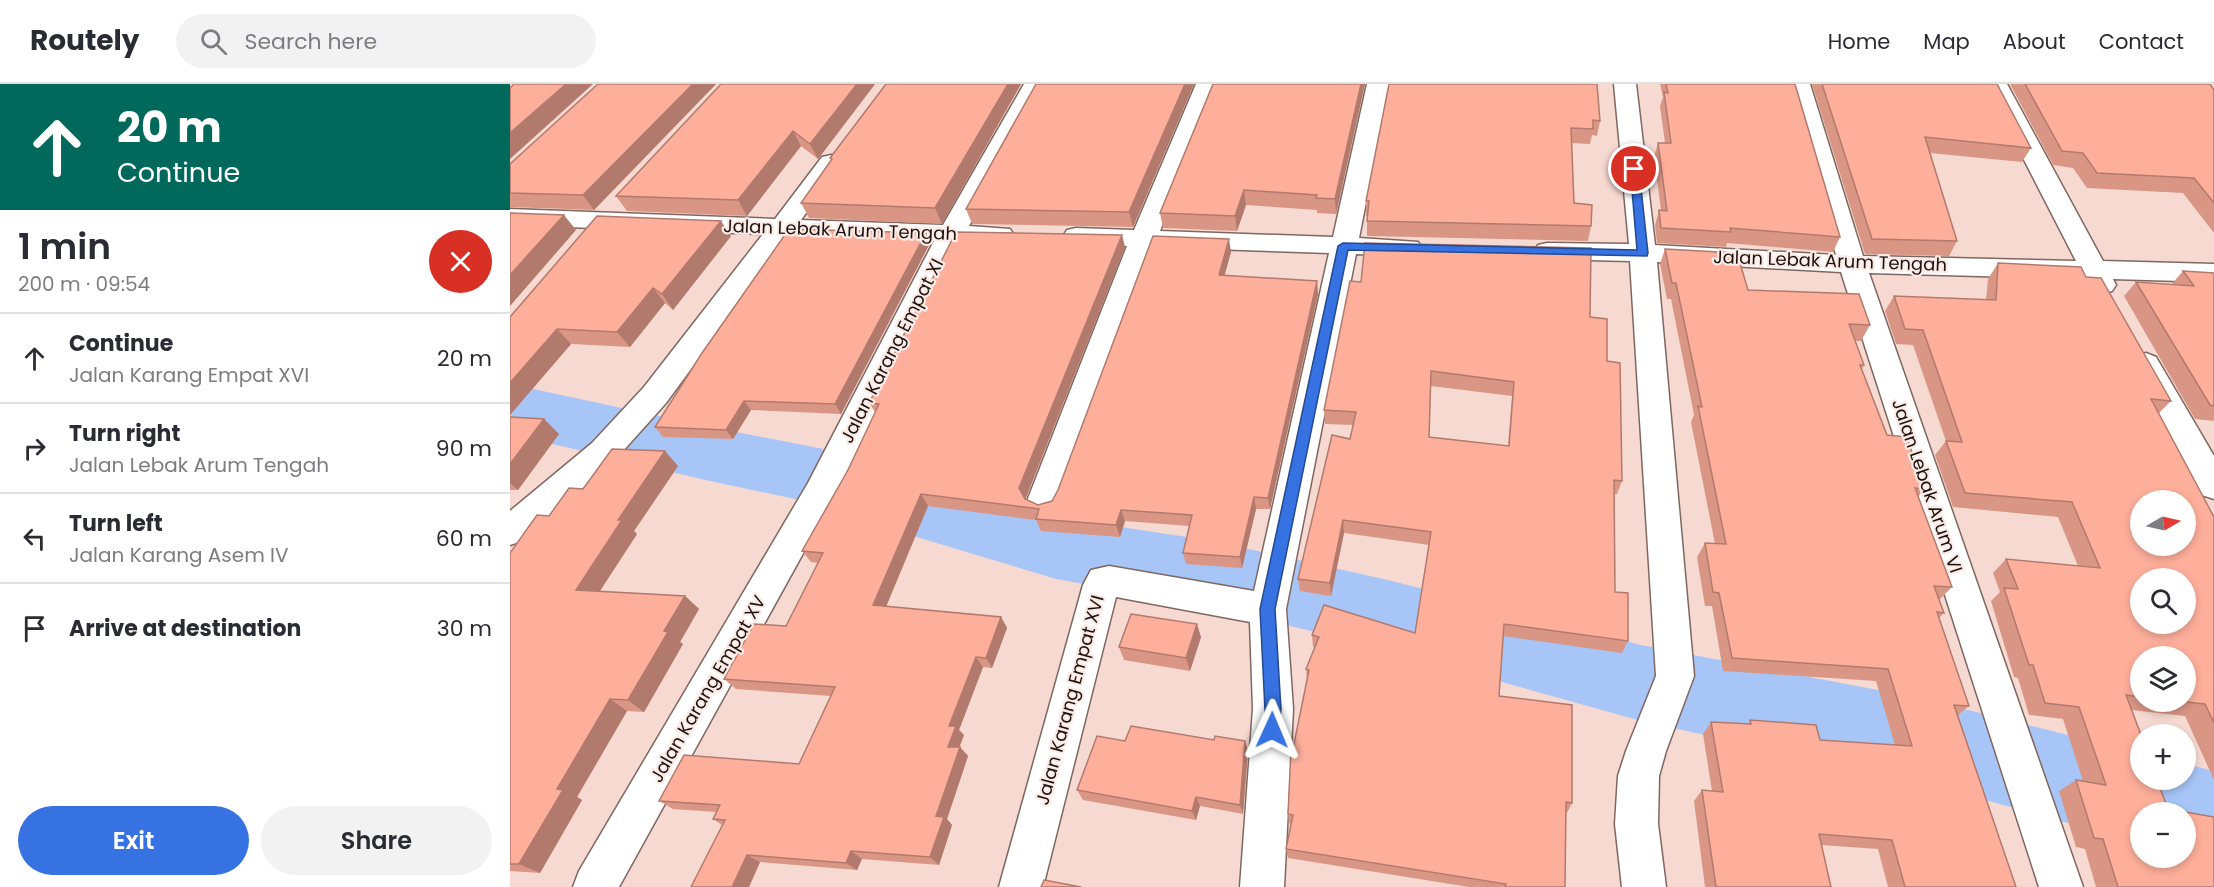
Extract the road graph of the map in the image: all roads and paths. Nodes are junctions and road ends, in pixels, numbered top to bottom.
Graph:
1 (1035, 84) edge
2 (1207, 84) edge
3 (1378, 84) edge
4 (1625, 84) edge
5 (1799, 84) edge
6 (1996, 84) edge
7 (846, 142) edge
8 (610, 211) junction
9 (510, 217) edge
10 (782, 228) junction
11 (951, 234) junction
12 (1144, 237) junction
13 (582, 243) edge
14 (1343, 246) junction
15 (1437, 249) edge
16 (1519, 250) edge
17 (1643, 253) junction
18 (1852, 264) junction
19 (2091, 268) junction
20 (2214, 273) edge
21 (2114, 306) edge
22 (2136, 346) edge
23 (827, 478) joint
24 (2214, 486) edge
25 (1044, 501) edge
26 (510, 531) edge
27 (1271, 594) junction
28 (595, 887) edge
29 (1021, 887) edge
30 (1262, 887) edge
31 (1644, 887) edge
32 (2061, 887) edge

1 - 11 street, Jalan Karang Empat XI
2 - 12 street
3 - 14 street
4 - 17 street
5 - 18 street, Jalan Lebak Arum VI
6 - 19 street
7 - 10 street
8 - 9 street, Jalan Lebak Arum Tengah
8 - 10 street, Jalan Lebak Arum Tengah
8 - 13 street
10 - 11 street, Jalan Lebak Arum Tengah
10 - 26 street
11 - 12 street, Jalan Lebak Arum Tengah
11 - 23 street, Jalan Karang Empat XI
12 - 14 street, Jalan Lebak Arum Tengah
12 - 25 street
14 - 15 street, Jalan Lebak Arum Tengah
14 - 27 street
16 - 17 street, Jalan Lebak Arum Tengah
17 - 18 street, Jalan Lebak Arum Tengah
17 - 31 street
18 - 19 street, Jalan Lebak Arum Tengah
18 - 32 street, Jalan Lebak Arum VI
19 - 20 street, Jalan Lebak Arum Tengah
19 - 21 street
22 - 24 street
23 - 28 street, Jalan Karang Empat XV
27 - 29 street, Jalan Karang Empat XVI
27 - 30 street

